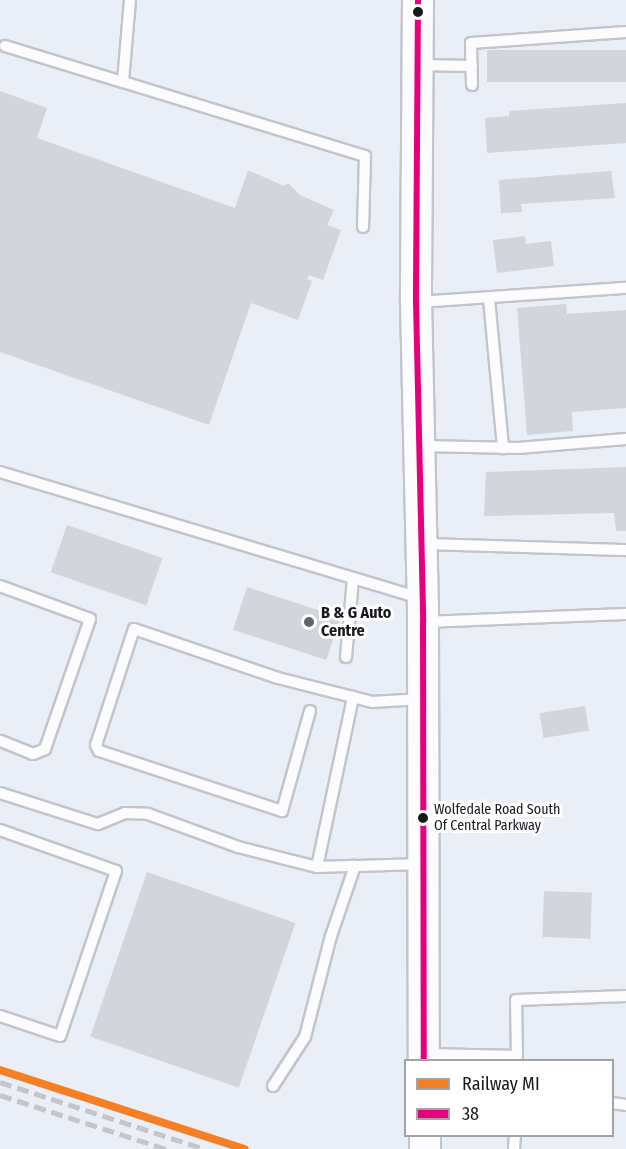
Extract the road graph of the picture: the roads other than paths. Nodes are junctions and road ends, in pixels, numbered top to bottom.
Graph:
1 (130, 0) edge
2 (418, 0) edge
3 (626, 32) edge
4 (5, 46) dead end
5 (418, 64) junction
6 (472, 66) junction
7 (123, 82) junction
8 (472, 85) dead end
9 (363, 227) dead end
10 (626, 288) edge
11 (489, 299) junction
12 (416, 302) junction
13 (626, 439) edge
14 (418, 446) junction
15 (502, 448) junction
16 (0, 472) edge
17 (420, 544) junction
18 (626, 550) edge
19 (353, 579) junction
20 (0, 586) edge
21 (422, 610) junction
22 (626, 614) edge
23 (346, 657) dead end
24 (353, 697) junction
25 (422, 699) junction
26 (310, 711) dead end
27 (0, 741) edge
28 (0, 793) edge
29 (0, 830) edge
30 (423, 864) junction
31 (355, 866) junction
32 (317, 867) junction
33 (626, 996) edge
34 (0, 1016) edge
35 (424, 1057) edge
36 (520, 1059) edge
37 (273, 1086) dead end

1 - 7 lane
2 - 5 street
3 - 6 lane
4 - 7 lane
5 - 6 lane
5 - 12 street
6 - 8 lane
7 - 9 lane
10 - 11 lane
11 - 12 lane
11 - 15 lane
12 - 14 street
13 - 15 lane
14 - 15 lane
14 - 17 street
16 - 19 lane
17 - 18 lane
17 - 21 street
19 - 21 lane
19 - 23 lane
20 - 27 lane
21 - 22 lane
21 - 25 street
24 - 25 lane
24 - 26 lane
24 - 32 lane
25 - 30 street
28 - 32 lane
29 - 34 lane
30 - 31 lane
30 - 35 street
31 - 32 lane
31 - 37 lane
33 - 36 lane
35 - 36 lane

